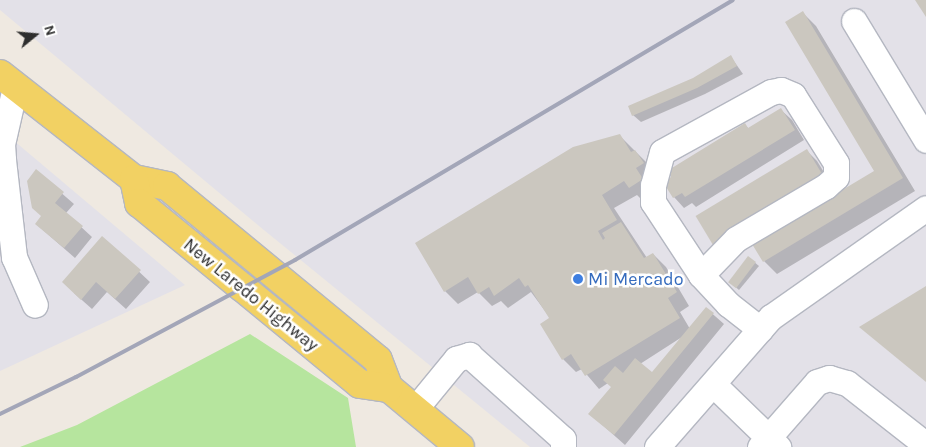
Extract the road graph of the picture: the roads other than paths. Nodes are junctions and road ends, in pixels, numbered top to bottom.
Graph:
1 (854, 21) dead end
2 (8, 80) edge
3 (926, 140) edge
4 (926, 208) edge
5 (701, 275) junction
6 (35, 305) dead end
7 (766, 324) junction
8 (713, 384) junction
9 (415, 409) junction
10 (769, 444) edge
11 (926, 445) edge
12 (460, 447) edge
13 (563, 447) edge
14 (657, 447) edge

1 - 3 street
2 - 6 street
2 - 9 main road, New Laredo Highway
4 - 7 street
5 - 5 street
5 - 7 street
7 - 8 street
8 - 10 street
8 - 14 street
9 - 12 main road, New Laredo Highway
9 - 13 street
10 - 11 street

